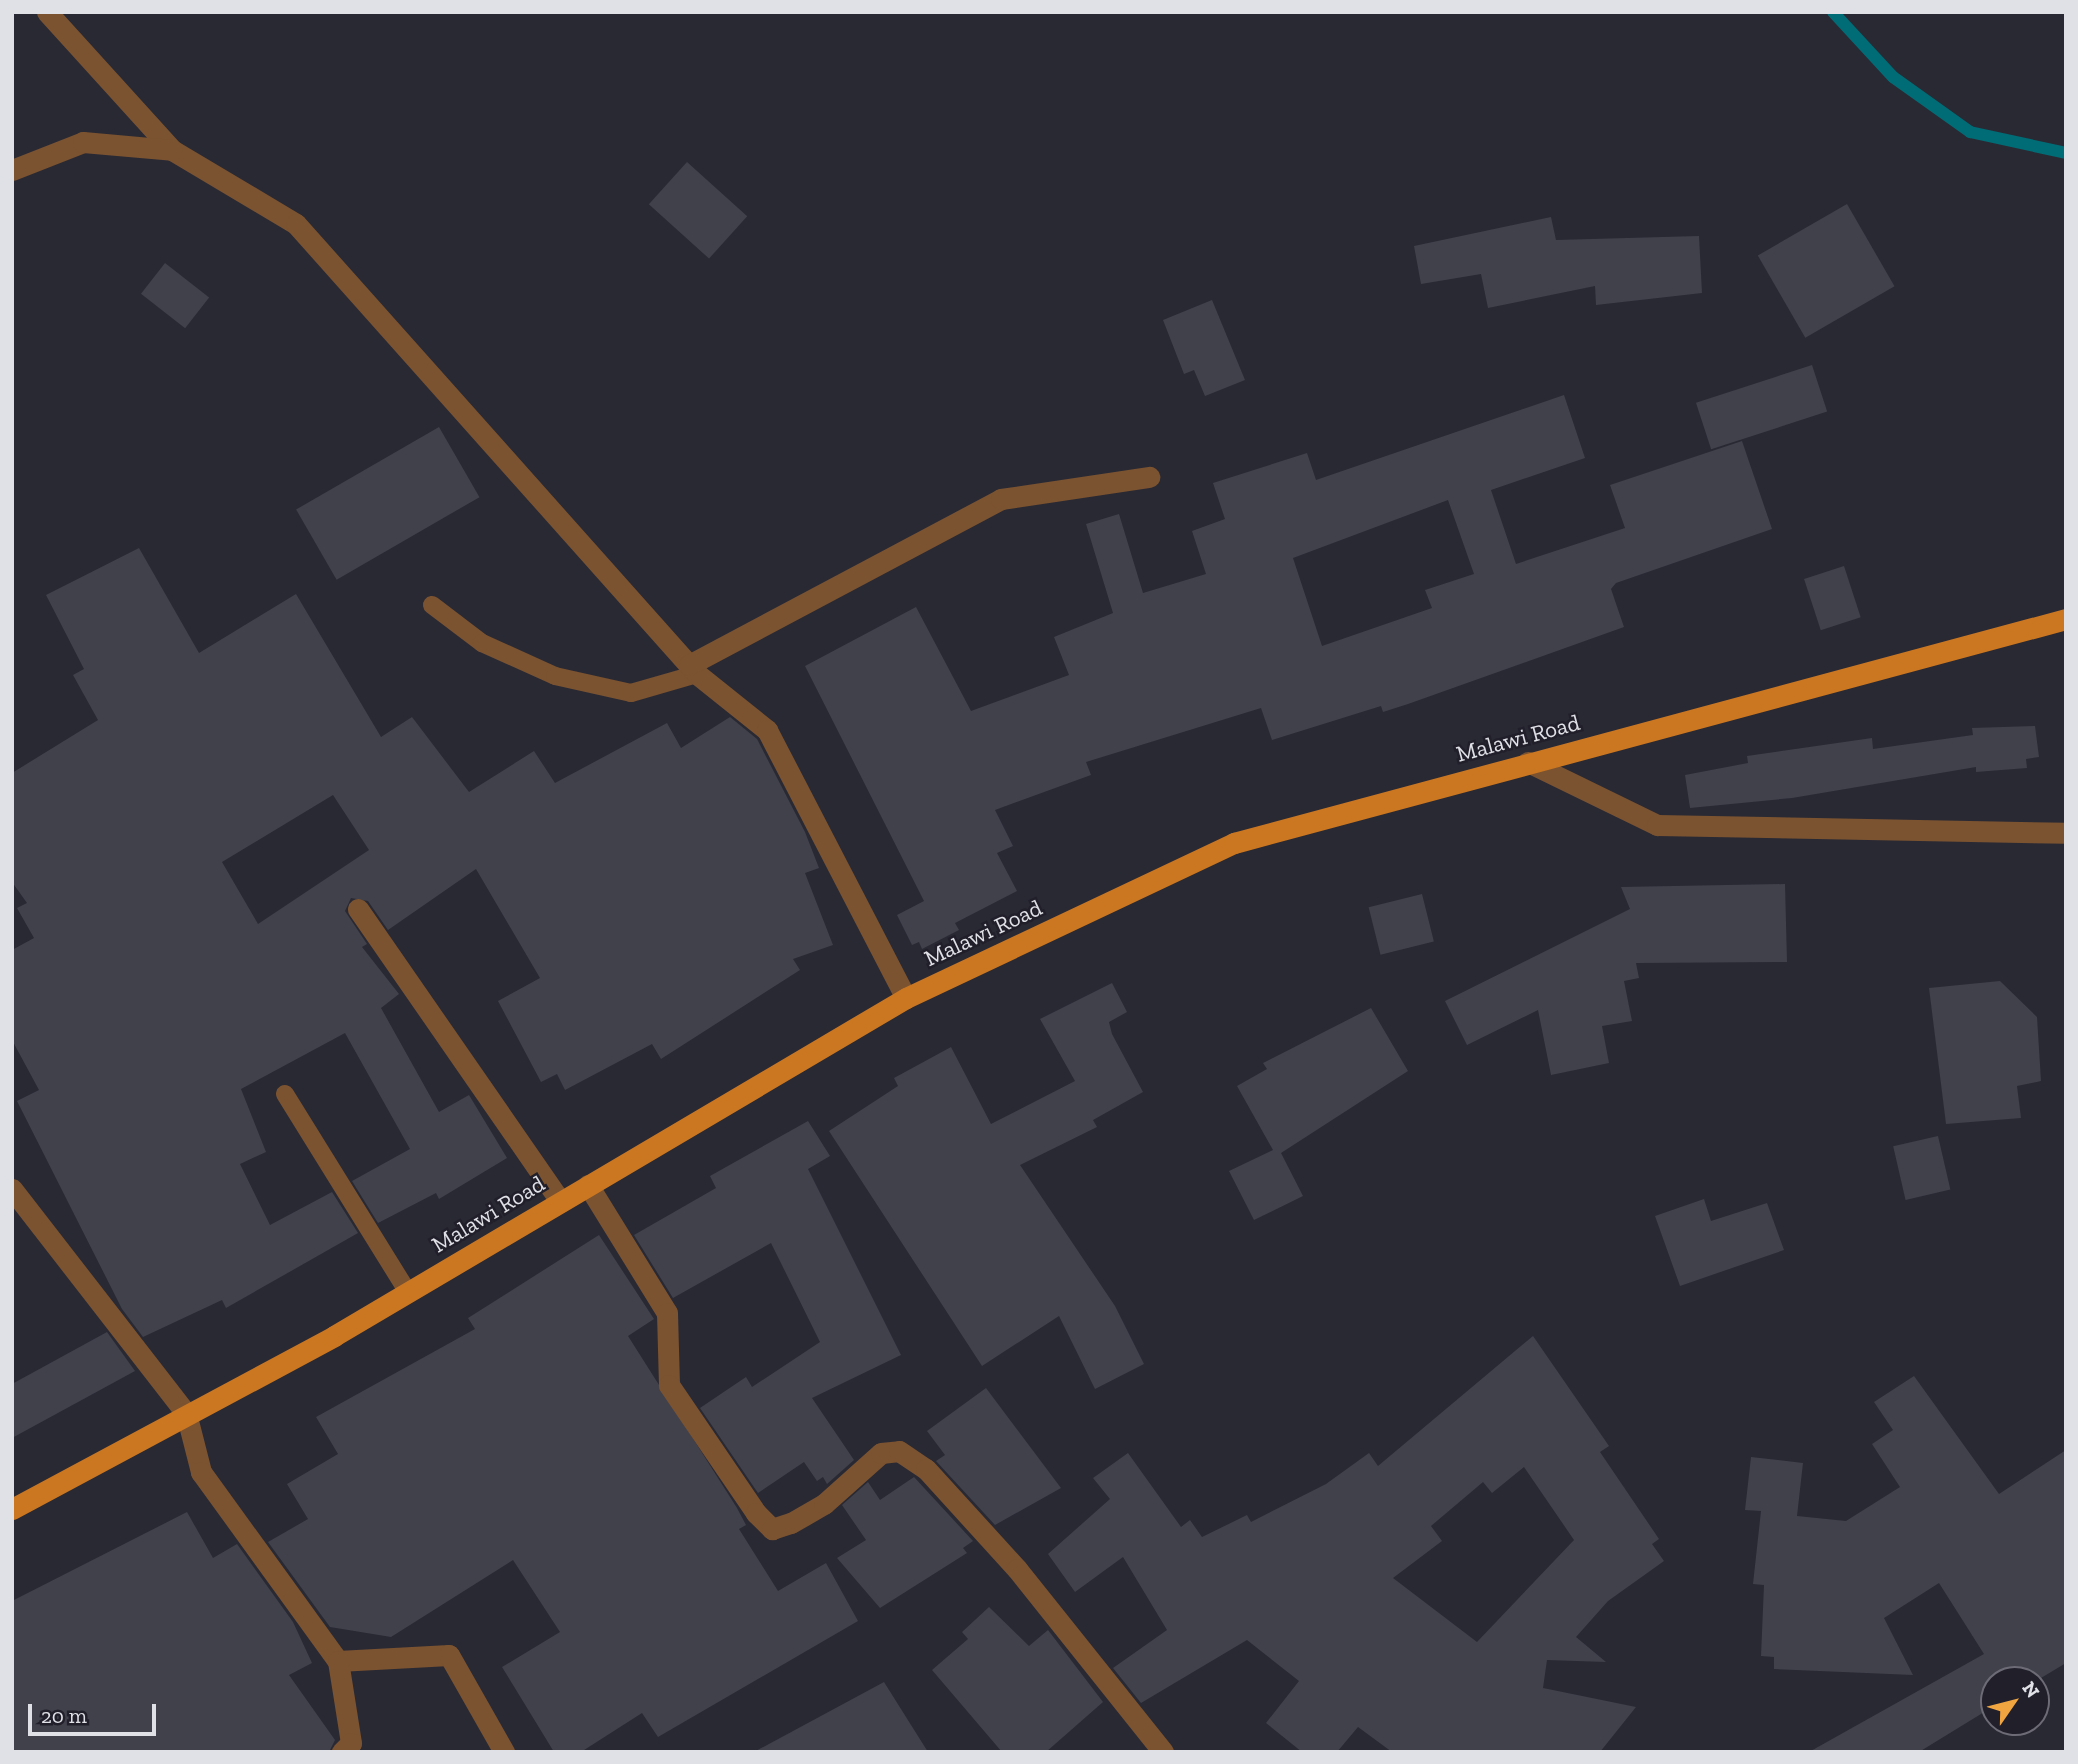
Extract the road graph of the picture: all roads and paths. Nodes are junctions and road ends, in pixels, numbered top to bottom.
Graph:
1 (47, 12) edge
2 (172, 150) junction
3 (12, 170) edge
4 (1149, 477) dead end
5 (432, 605) dead end
6 (2066, 619) edge
7 (693, 669) junction
8 (1528, 762) junction
9 (2066, 833) edge
10 (358, 909) dead end
11 (905, 999) junction
12 (285, 1094) dead end
13 (588, 1185) junction
14 (12, 1189) edge
15 (561, 1202) junction
16 (408, 1292) junction
17 (187, 1413) junction
18 (12, 1509) edge
19 (338, 1661) junction
20 (342, 1752) edge
21 (504, 1752) edge
22 (1163, 1752) edge

1 - 2 street
2 - 3 street
2 - 7 street
4 - 7 street
5 - 7 lane
6 - 8 main road, Malawi Road
7 - 11 street
8 - 9 street
8 - 11 main road, Malawi Road
10 - 15 street
11 - 13 main road, Malawi Road
12 - 16 lane
13 - 15 main road, Malawi Road
13 - 22 street
14 - 17 street
15 - 16 main road, Malawi Road
16 - 17 main road, Malawi Road
17 - 18 main road, Malawi Road
17 - 19 street
19 - 20 street
19 - 21 street

